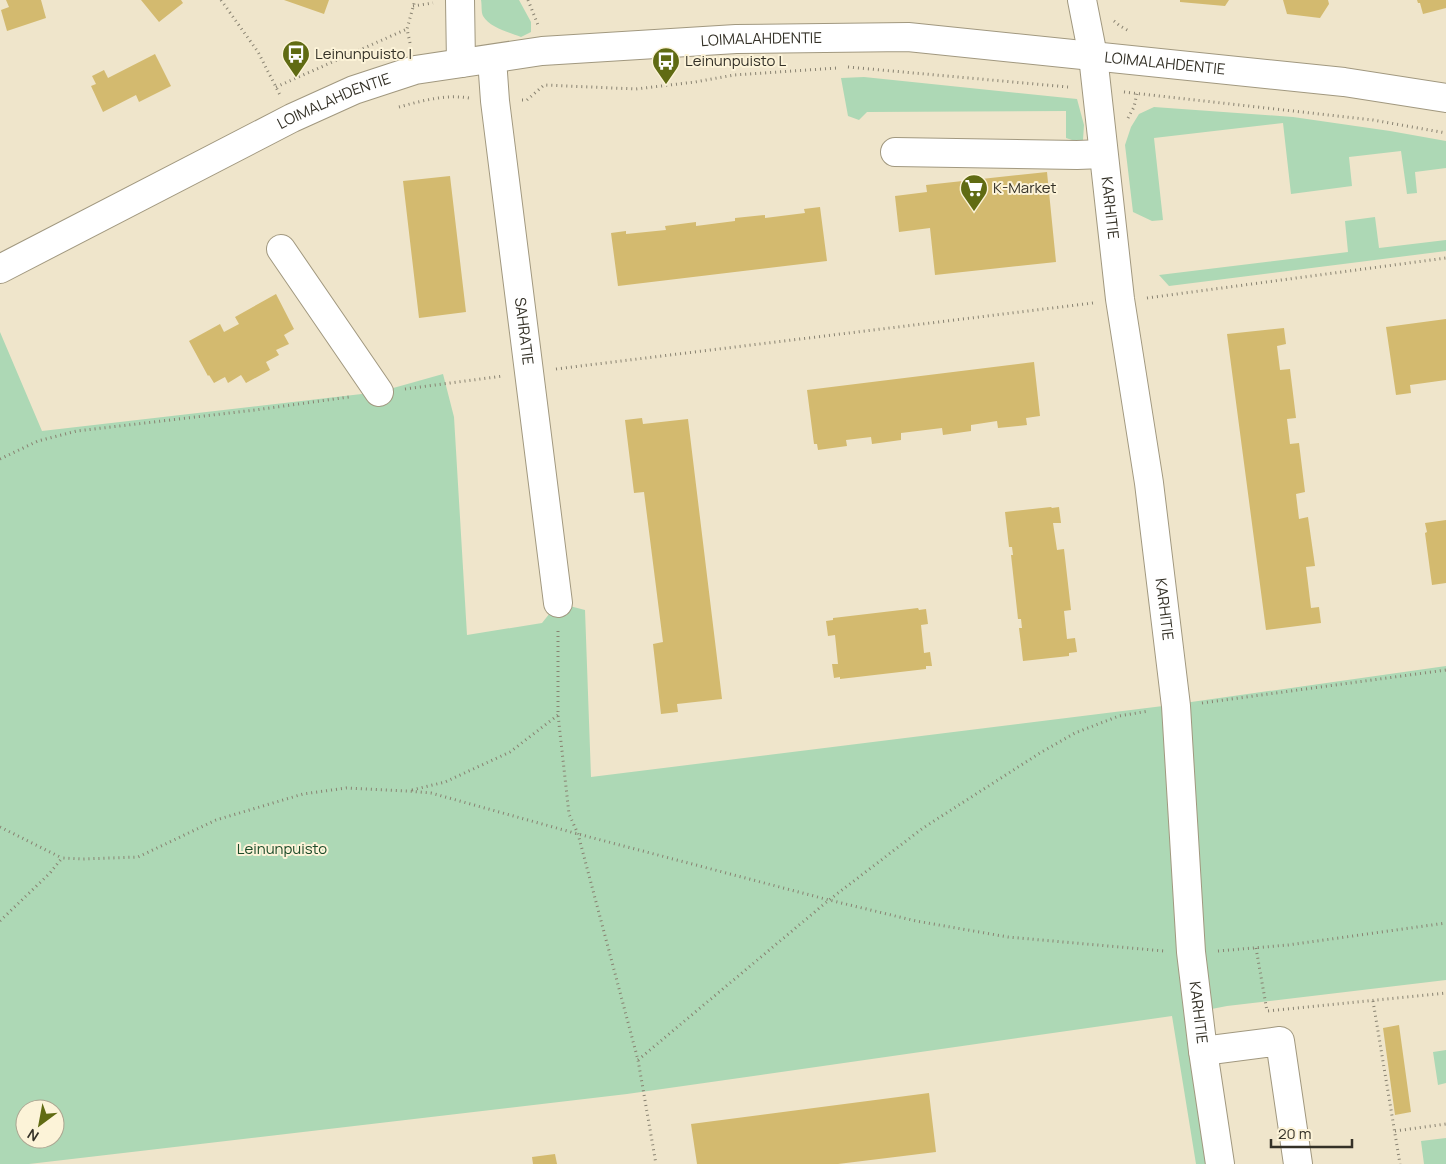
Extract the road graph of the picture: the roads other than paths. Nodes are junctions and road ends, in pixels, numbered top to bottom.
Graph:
1 (460, 0) edge
2 (1082, 0) edge
3 (1093, 56) junction
4 (492, 58) junction
5 (461, 63) junction
6 (1446, 98) edge
7 (895, 152) dead end
8 (1103, 154) junction
9 (281, 249) dead end
10 (0, 270) edge
11 (379, 392) road end
12 (558, 603) road end
13 (1202, 1050) junction
14 (1220, 1164) edge
15 (1298, 1164) edge

1 - 5 street
2 - 3 street, KARHITIE
3 - 4 street, LOIMALAHDENTIE
3 - 6 street, LOIMALAHDENTIE
3 - 8 street, KARHITIE
4 - 5 street, LOIMALAHDENTIE
4 - 12 street, SAHRATIE
5 - 10 street, LOIMALAHDENTIE
7 - 8 street
8 - 13 street, KARHITIE
9 - 11 street
13 - 14 street, KARHITIE
13 - 15 street

